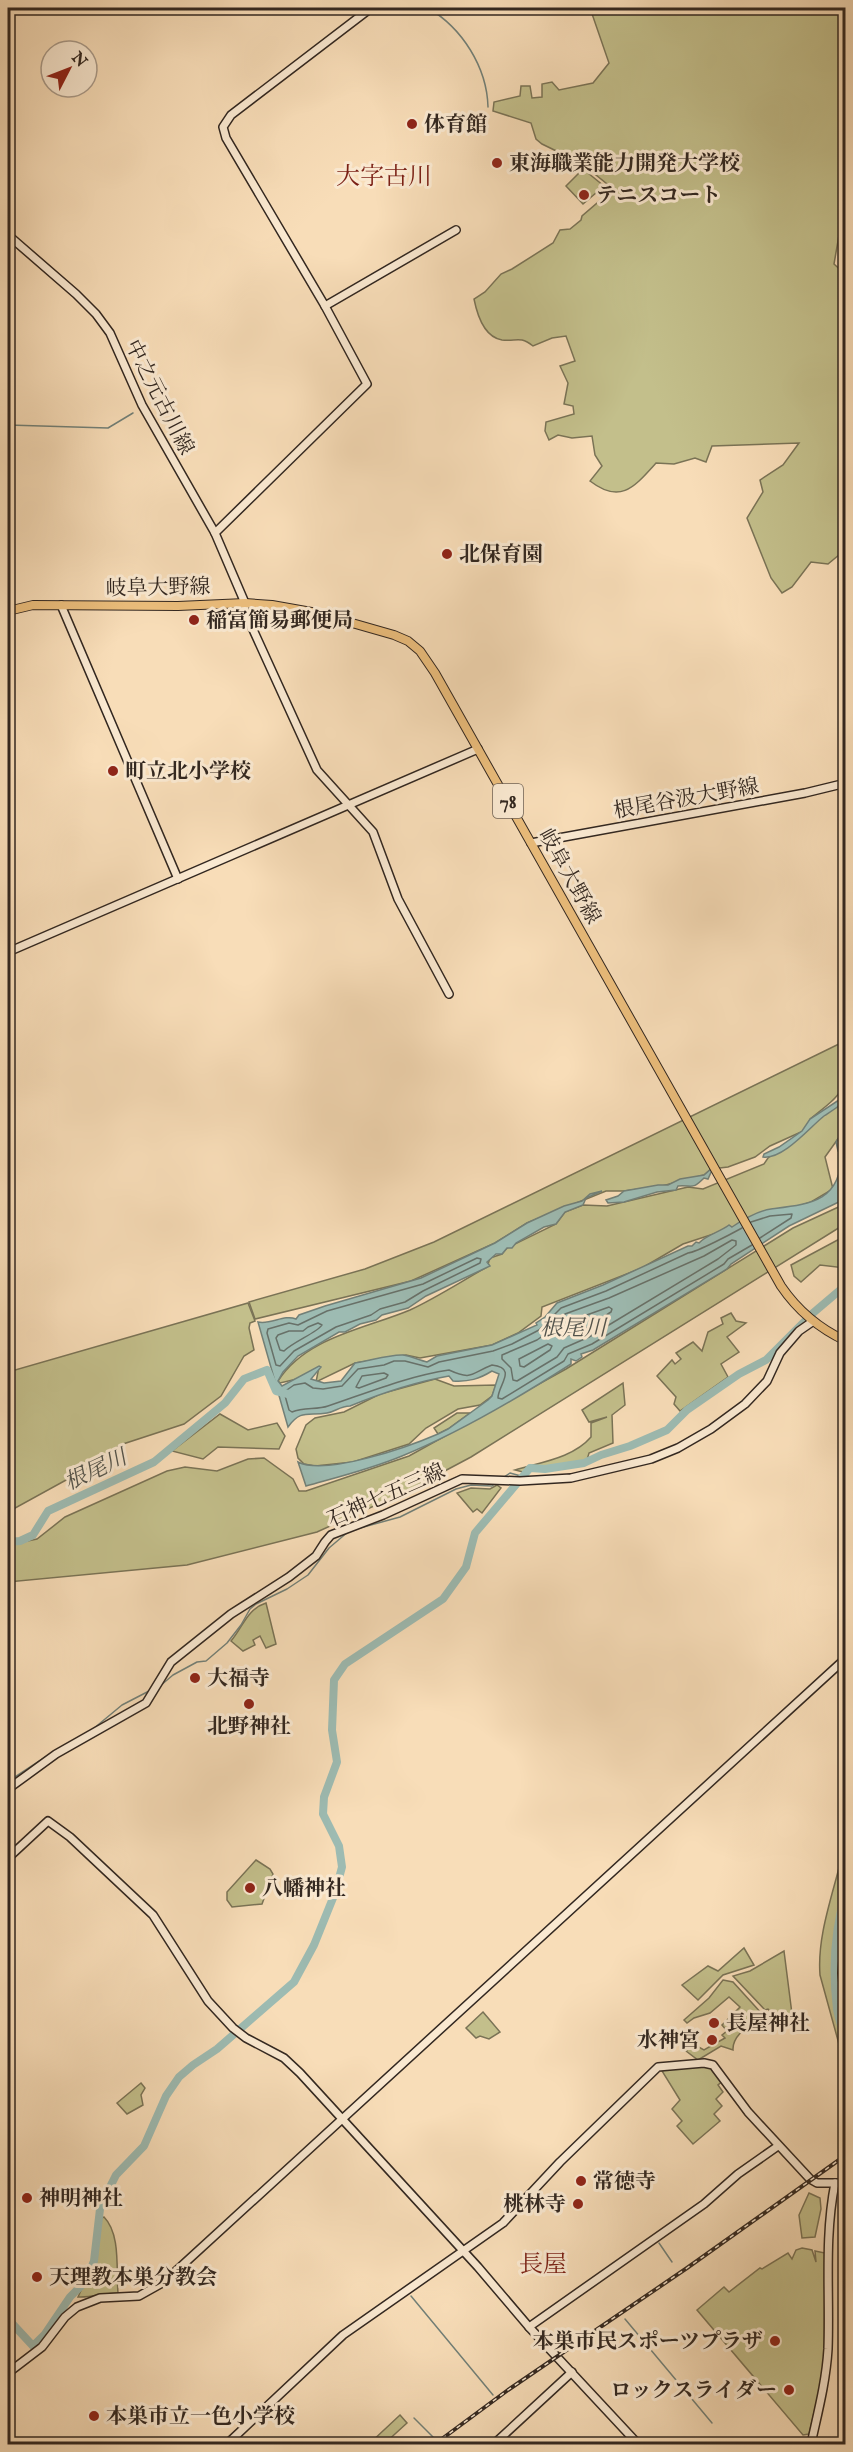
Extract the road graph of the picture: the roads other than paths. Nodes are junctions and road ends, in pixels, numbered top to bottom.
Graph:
1 (371, 8) edge
2 (456, 230) dead end
3 (8, 235) edge
4 (325, 306) junction
5 (215, 533) junction
6 (245, 603) junction
7 (61, 605) junction
8 (8, 611) edge
9 (478, 749) junction
10 (846, 783) edge
11 (348, 806) junction
12 (531, 843) junction
13 (178, 879) junction
14 (8, 952) edge
15 (449, 994) dead end
16 (809, 1319) junction
17 (846, 1341) edge
18 (846, 1658) edge
19 (8, 1789) edge
20 (8, 1858) edge
21 (846, 1927) edge
22 (846, 2010) edge
23 (342, 2118) junction
24 (778, 2146) junction
25 (835, 2183) junction
26 (846, 2183) edge
27 (463, 2252) junction
28 (529, 2327) junction
29 (572, 2372) junction
30 (8, 2373) edge
31 (227, 2445) edge
32 (494, 2445) edge
33 (638, 2445) edge
34 (811, 2445) edge

1 - 4 street
2 - 4 street
3 - 5 street, 中之元古川線
4 - 5 street
5 - 6 street, 中之元古川線
6 - 7 main road, 岐阜大野線 / 78
6 - 9 main road, 岐阜大野線 / 78
6 - 11 street, 中之元古川線
7 - 8 main road, 岐阜大野線 / 78
7 - 13 street
9 - 11 street
9 - 12 main road, 岐阜大野線 / 78
10 - 12 street, 根尾谷汲大野線
11 - 13 street
11 - 15 street, 中之元古川線
12 - 16 main road, 岐阜大野線 / 78
13 - 14 street
16 - 17 main road, 岐阜大野線 / 78
16 - 19 street, 石神七五三線
18 - 23 street
20 - 23 street
21 - 22 street
23 - 27 street
23 - 30 street
24 - 25 street
24 - 27 street
24 - 28 street
25 - 26 street
25 - 34 street
27 - 28 street
27 - 31 street
28 - 29 street
29 - 32 street
29 - 33 street

